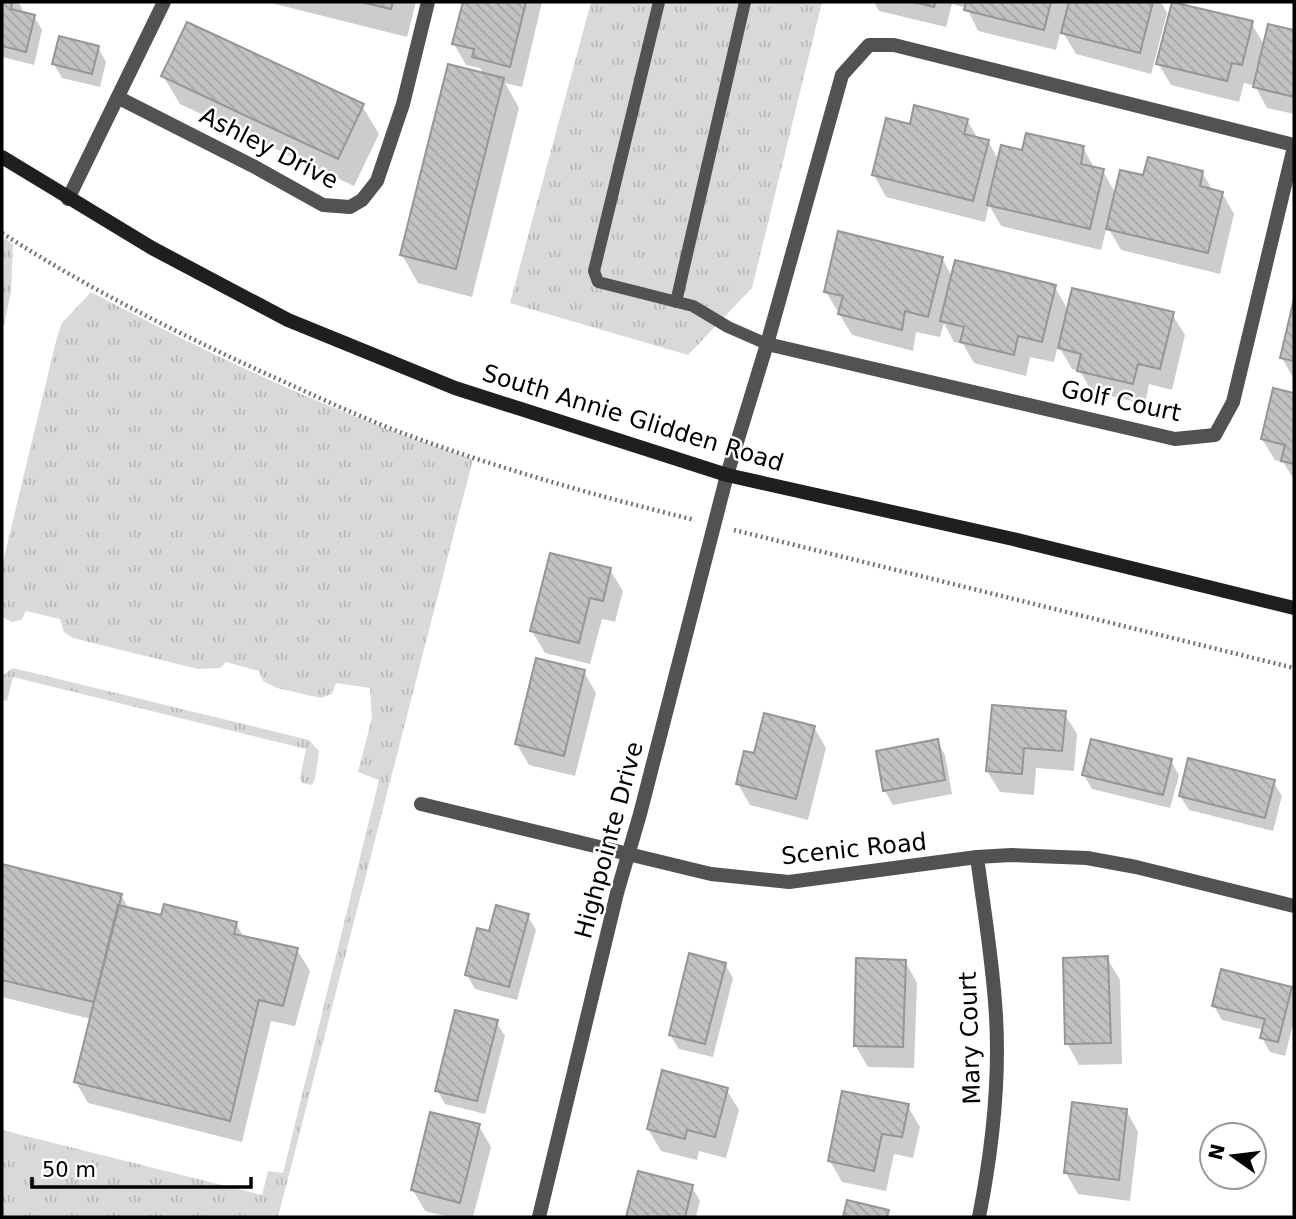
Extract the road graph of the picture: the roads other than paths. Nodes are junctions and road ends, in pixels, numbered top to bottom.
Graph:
1 (164, 2) edge
2 (428, 2) edge
3 (659, 2) edge
4 (745, 2) edge
5 (118, 98) junction
6 (1294, 146) edge
7 (2, 157) edge
8 (68, 199) junction
9 (676, 302) junction
10 (767, 344) junction
11 (727, 475) junction
12 (1294, 608) edge
13 (421, 804) dead end
14 (628, 854) junction
15 (977, 857) junction
16 (1294, 906) edge
17 (539, 1217) edge
18 (979, 1217) edge

1 - 5 street
2 - 5 street, Ashley Drive
3 - 9 lane
4 - 9 lane
5 - 8 street
6 - 10 street, Golf Court
6 - 10 street, Golf Court
7 - 8 main road, South Annie Glidden Road
8 - 11 main road, South Annie Glidden Road
9 - 10 lane
10 - 11 street, Golf Court
11 - 12 main road, South Annie Glidden Road
11 - 14 street, Highpointe Drive
13 - 14 street, Scenic Road
14 - 15 street, Scenic Road
14 - 17 street, Highpointe Drive
15 - 16 street, Scenic Road
15 - 18 street, Mary Court

